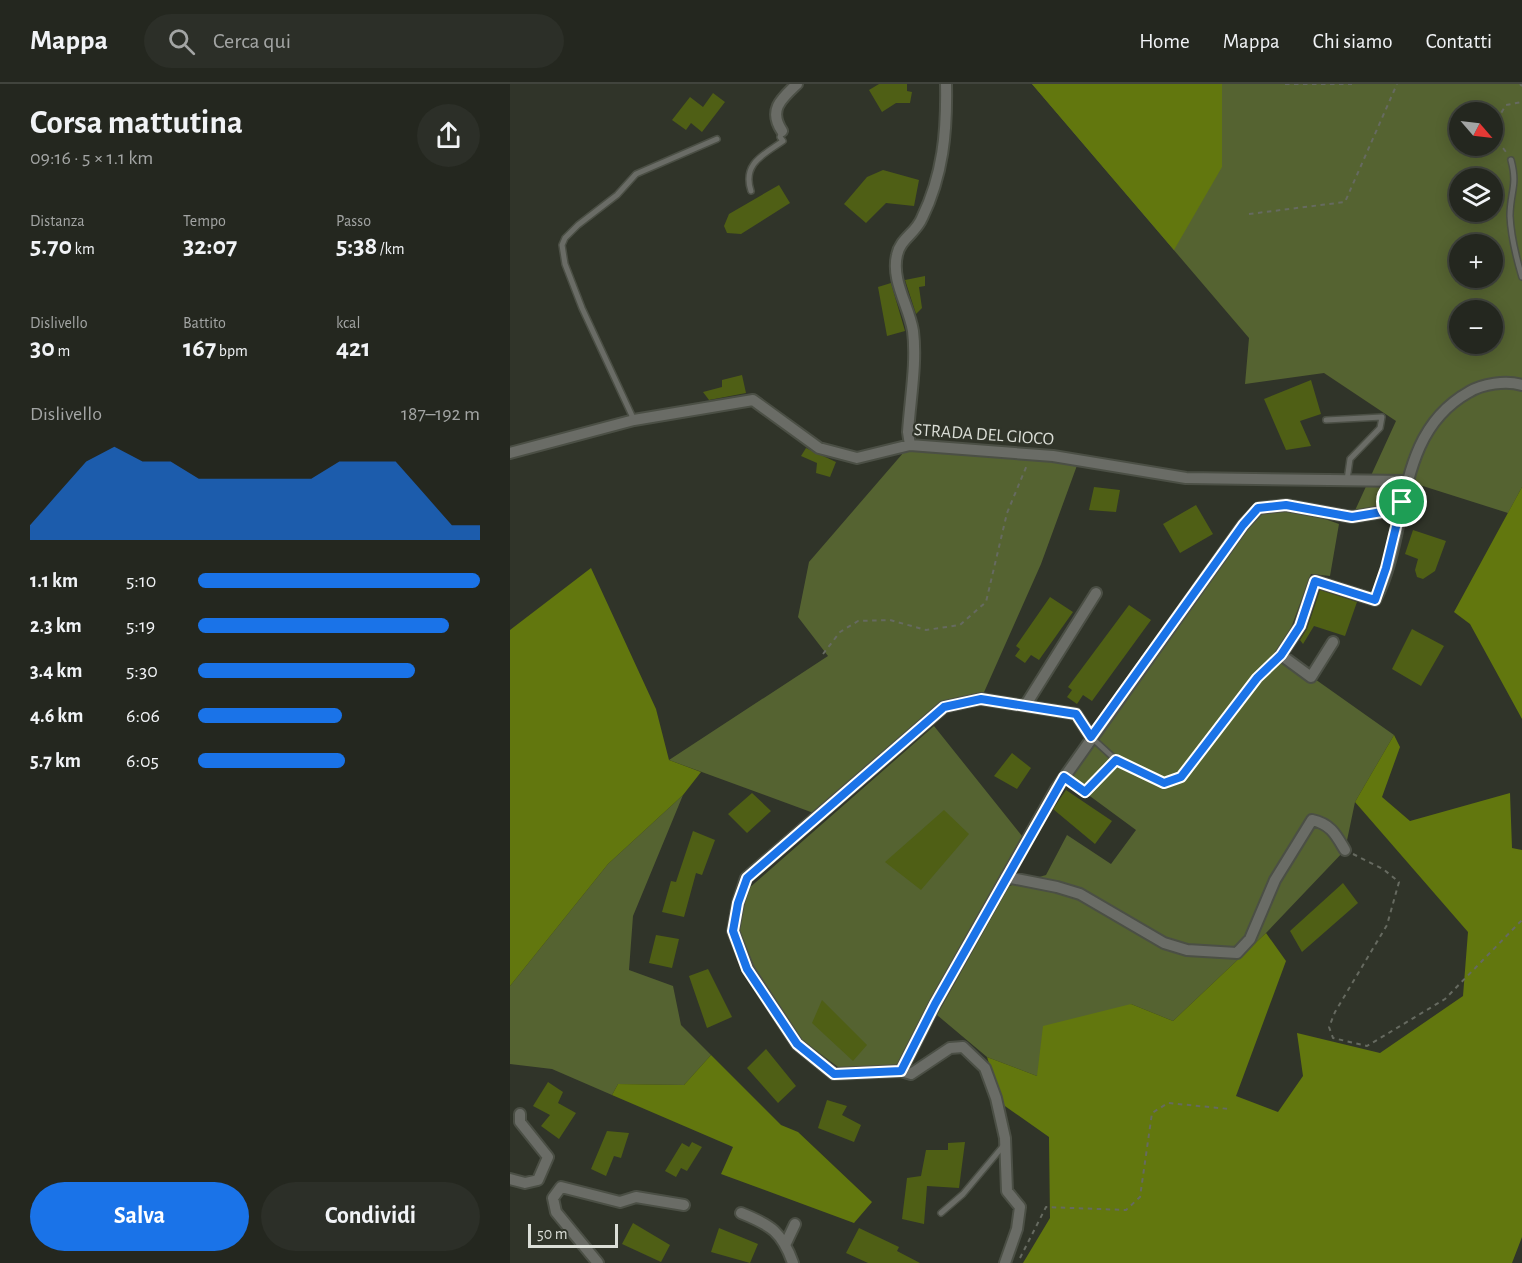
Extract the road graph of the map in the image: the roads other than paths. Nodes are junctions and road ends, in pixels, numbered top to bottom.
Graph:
1 (797, 84) edge
2 (946, 84) edge
3 (782, 131) joint
4 (717, 139) dead end
5 (1511, 160) road end
6 (751, 191) dead end
7 (1522, 277) edge
8 (1522, 385) edge
9 (634, 420) junction
10 (1326, 420) dead end
11 (910, 445) junction
12 (510, 453) edge
13 (1347, 480) junction
14 (1406, 481) junction
15 (1402, 502) junction
16 (1096, 592) dead end
17 (1333, 642) dead end
18 (1281, 655) junction
19 (1025, 706) junction
20 (1091, 737) junction
21 (1116, 760) junction
22 (1064, 777) junction
23 (1345, 850) road end
24 (1006, 877) junction
25 (901, 1071) junction
26 (519, 1114) dead end
27 (1005, 1144) junction
28 (510, 1179) edge
29 (684, 1205) dead end
30 (741, 1213) dead end
31 (941, 1213) dead end
32 (795, 1224) dead end
33 (786, 1243) junction
34 (598, 1263) edge
35 (793, 1263) edge
36 (1005, 1263) edge

1 - 3 street
2 - 11 street
3 - 6 lane
4 - 9 lane
5 - 7 lane
8 - 14 street
9 - 11 street, STRADA DEL GIOCO
9 - 12 street, STRADA DEL GIOCO
10 - 13 lane
11 - 13 street, STRADA DEL GIOCO
13 - 14 street, STRADA DEL GIOCO
14 - 15 street
15 - 18 street
15 - 20 street
16 - 19 street
17 - 18 street
18 - 21 lane
19 - 20 street
19 - 25 street
20 - 21 lane
20 - 22 street
21 - 22 lane
22 - 24 street
23 - 24 street
24 - 25 street
25 - 27 street
26 - 28 street
27 - 31 lane
27 - 36 street
29 - 34 street
30 - 33 street
32 - 33 street
33 - 35 street

